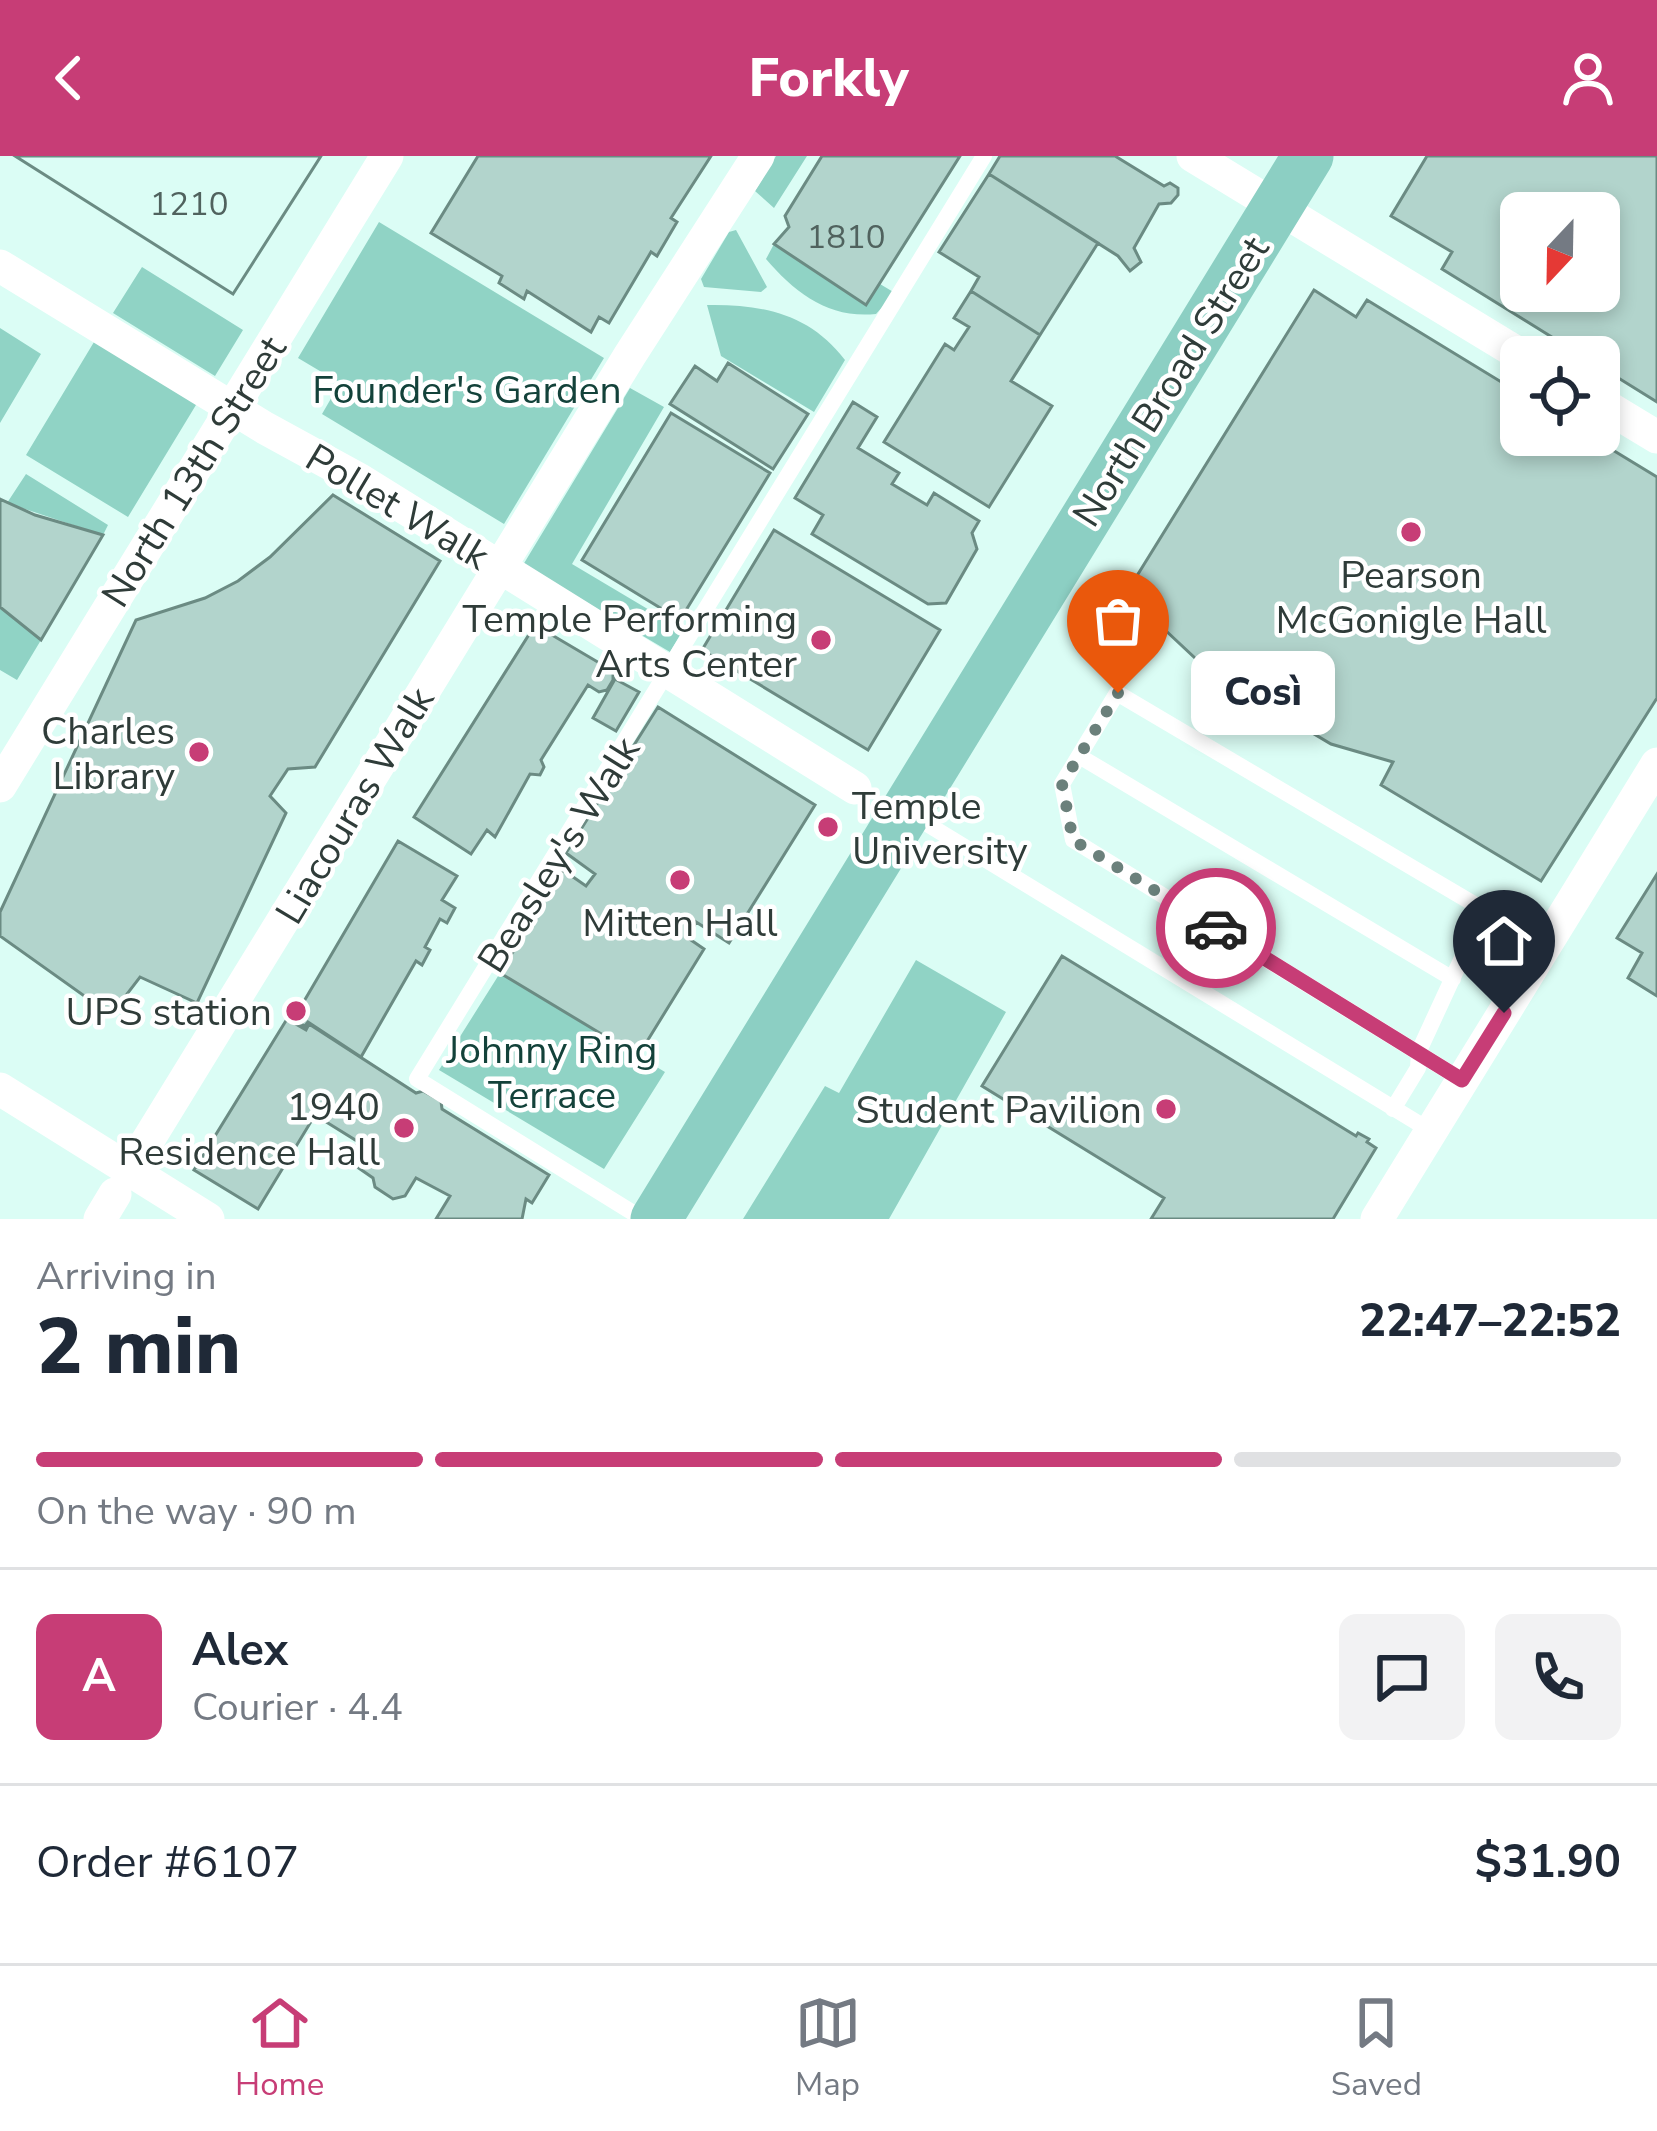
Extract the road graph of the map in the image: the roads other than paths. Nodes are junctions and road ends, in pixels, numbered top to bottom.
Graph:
1 (387, 156) edge
2 (758, 156) edge
3 (985, 156) edge
4 (1193, 156) edge
5 (1308, 156) edge
6 (1276, 208) junction
7 (0, 266) edge
8 (1500, 343) edge
9 (232, 408) junction
10 (1620, 415) edge
11 (1657, 437) edge
12 (501, 566) junction
13 (669, 674) junction
14 (1078, 756) junction
15 (1657, 764) edge
16 (0, 786) edge
17 (855, 788) dead end
18 (906, 811) junction
19 (1484, 910) junction
20 (1545, 946) junction
21 (1453, 979) junction
22 (1419, 1052) junction
23 (1462, 1080) junction
24 (0, 1089) edge
25 (1394, 1109) junction
26 (1431, 1131) junction
27 (142, 1150) dead end
28 (208, 1219) edge
29 (643, 1219) edge
30 (656, 1219) edge
31 (1377, 1219) edge

1 - 9 street, North 13th Street
2 - 12 street, Liacouras Walk
3 - 13 lane, Beasley's Walk
4 - 6 street
5 - 6 main road, North Broad Street
6 - 8 street
6 - 18 main road, North Broad Street
7 - 9 street, Pollet Walk
9 - 12 street, Pollet Walk
9 - 16 street, North 13th Street
10 - 11 street
12 - 13 street, Pollet Walk
12 - 27 street, Liacouras Walk
13 - 17 street, Pollet Walk
13 - 29 lane, Beasley's Walk
14 - 19 lane
14 - 21 lane
14 - 22 lane
15 - 20 street
18 - 25 lane
18 - 30 main road, North Broad Street
19 - 20 lane
19 - 21 lane
20 - 23 street
21 - 22 lane
22 - 23 lane
22 - 25 lane
23 - 26 street
24 - 28 street
25 - 26 lane
26 - 31 street

